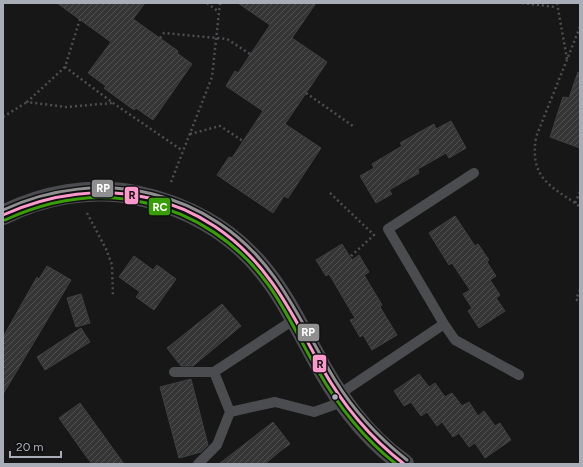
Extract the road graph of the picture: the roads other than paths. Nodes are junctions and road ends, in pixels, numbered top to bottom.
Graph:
1 (474, 173) dead end
2 (3, 215) edge
3 (295, 319) junction
4 (444, 324) junction
5 (174, 372) dead end
6 (214, 372) junction
7 (519, 375) dead end
8 (340, 398) junction
9 (230, 412) junction
10 (198, 464) edge
11 (404, 464) edge

1 - 4 lane
2 - 3 street
3 - 6 lane
3 - 8 street
4 - 7 lane
4 - 8 lane
5 - 6 lane
6 - 9 lane
8 - 9 lane
8 - 11 street
9 - 10 lane

